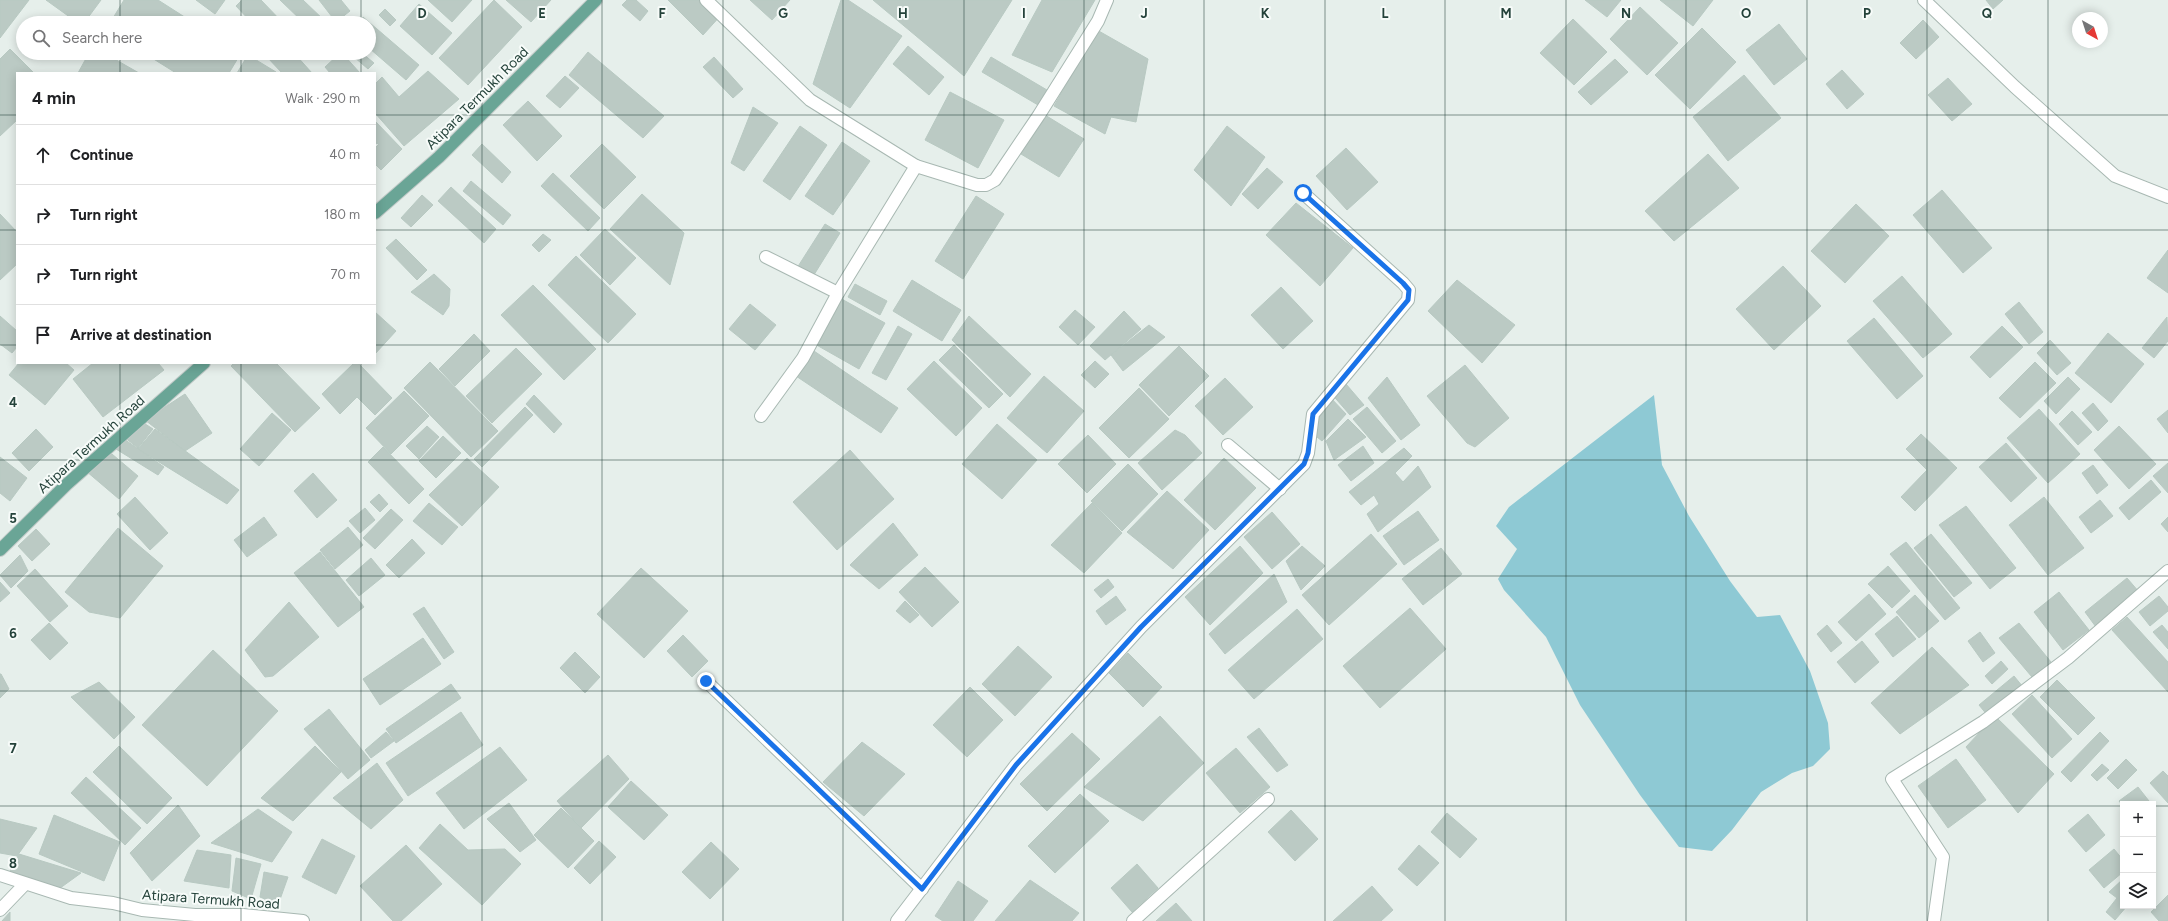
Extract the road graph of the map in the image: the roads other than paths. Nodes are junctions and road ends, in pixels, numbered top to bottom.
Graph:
1 (596, 0) edge
2 (706, 0) edge
3 (1107, 0) edge
4 (1924, 0) edge
5 (916, 166) junction
6 (1303, 193) dead end
7 (2168, 197) edge
8 (376, 212) edge
9 (766, 257) dead end
10 (838, 293) junction
11 (203, 364) edge
12 (761, 416) dead end
13 (1228, 445) dead end
14 (1280, 489) junction
15 (0, 550) edge
16 (2168, 571) edge
17 (706, 681) dead end
18 (1268, 799) dead end
19 (0, 876) edge
20 (25, 884) junction
21 (922, 889) junction
22 (0, 910) edge
23 (303, 921) edge
24 (897, 921) edge
25 (1133, 921) edge
26 (1934, 921) edge

1 - 8 main road, Atipara Termukh Road
2 - 5 street
3 - 5 street
4 - 7 street
5 - 10 street
6 - 14 street
9 - 10 street
10 - 12 street
11 - 15 main road, Atipara Termukh Road
13 - 14 street
14 - 21 street
16 - 26 street
17 - 21 street
18 - 25 street
19 - 20 street, Atipara Termukh Road
20 - 22 street
20 - 23 street, Atipara Termukh Road
21 - 24 street

